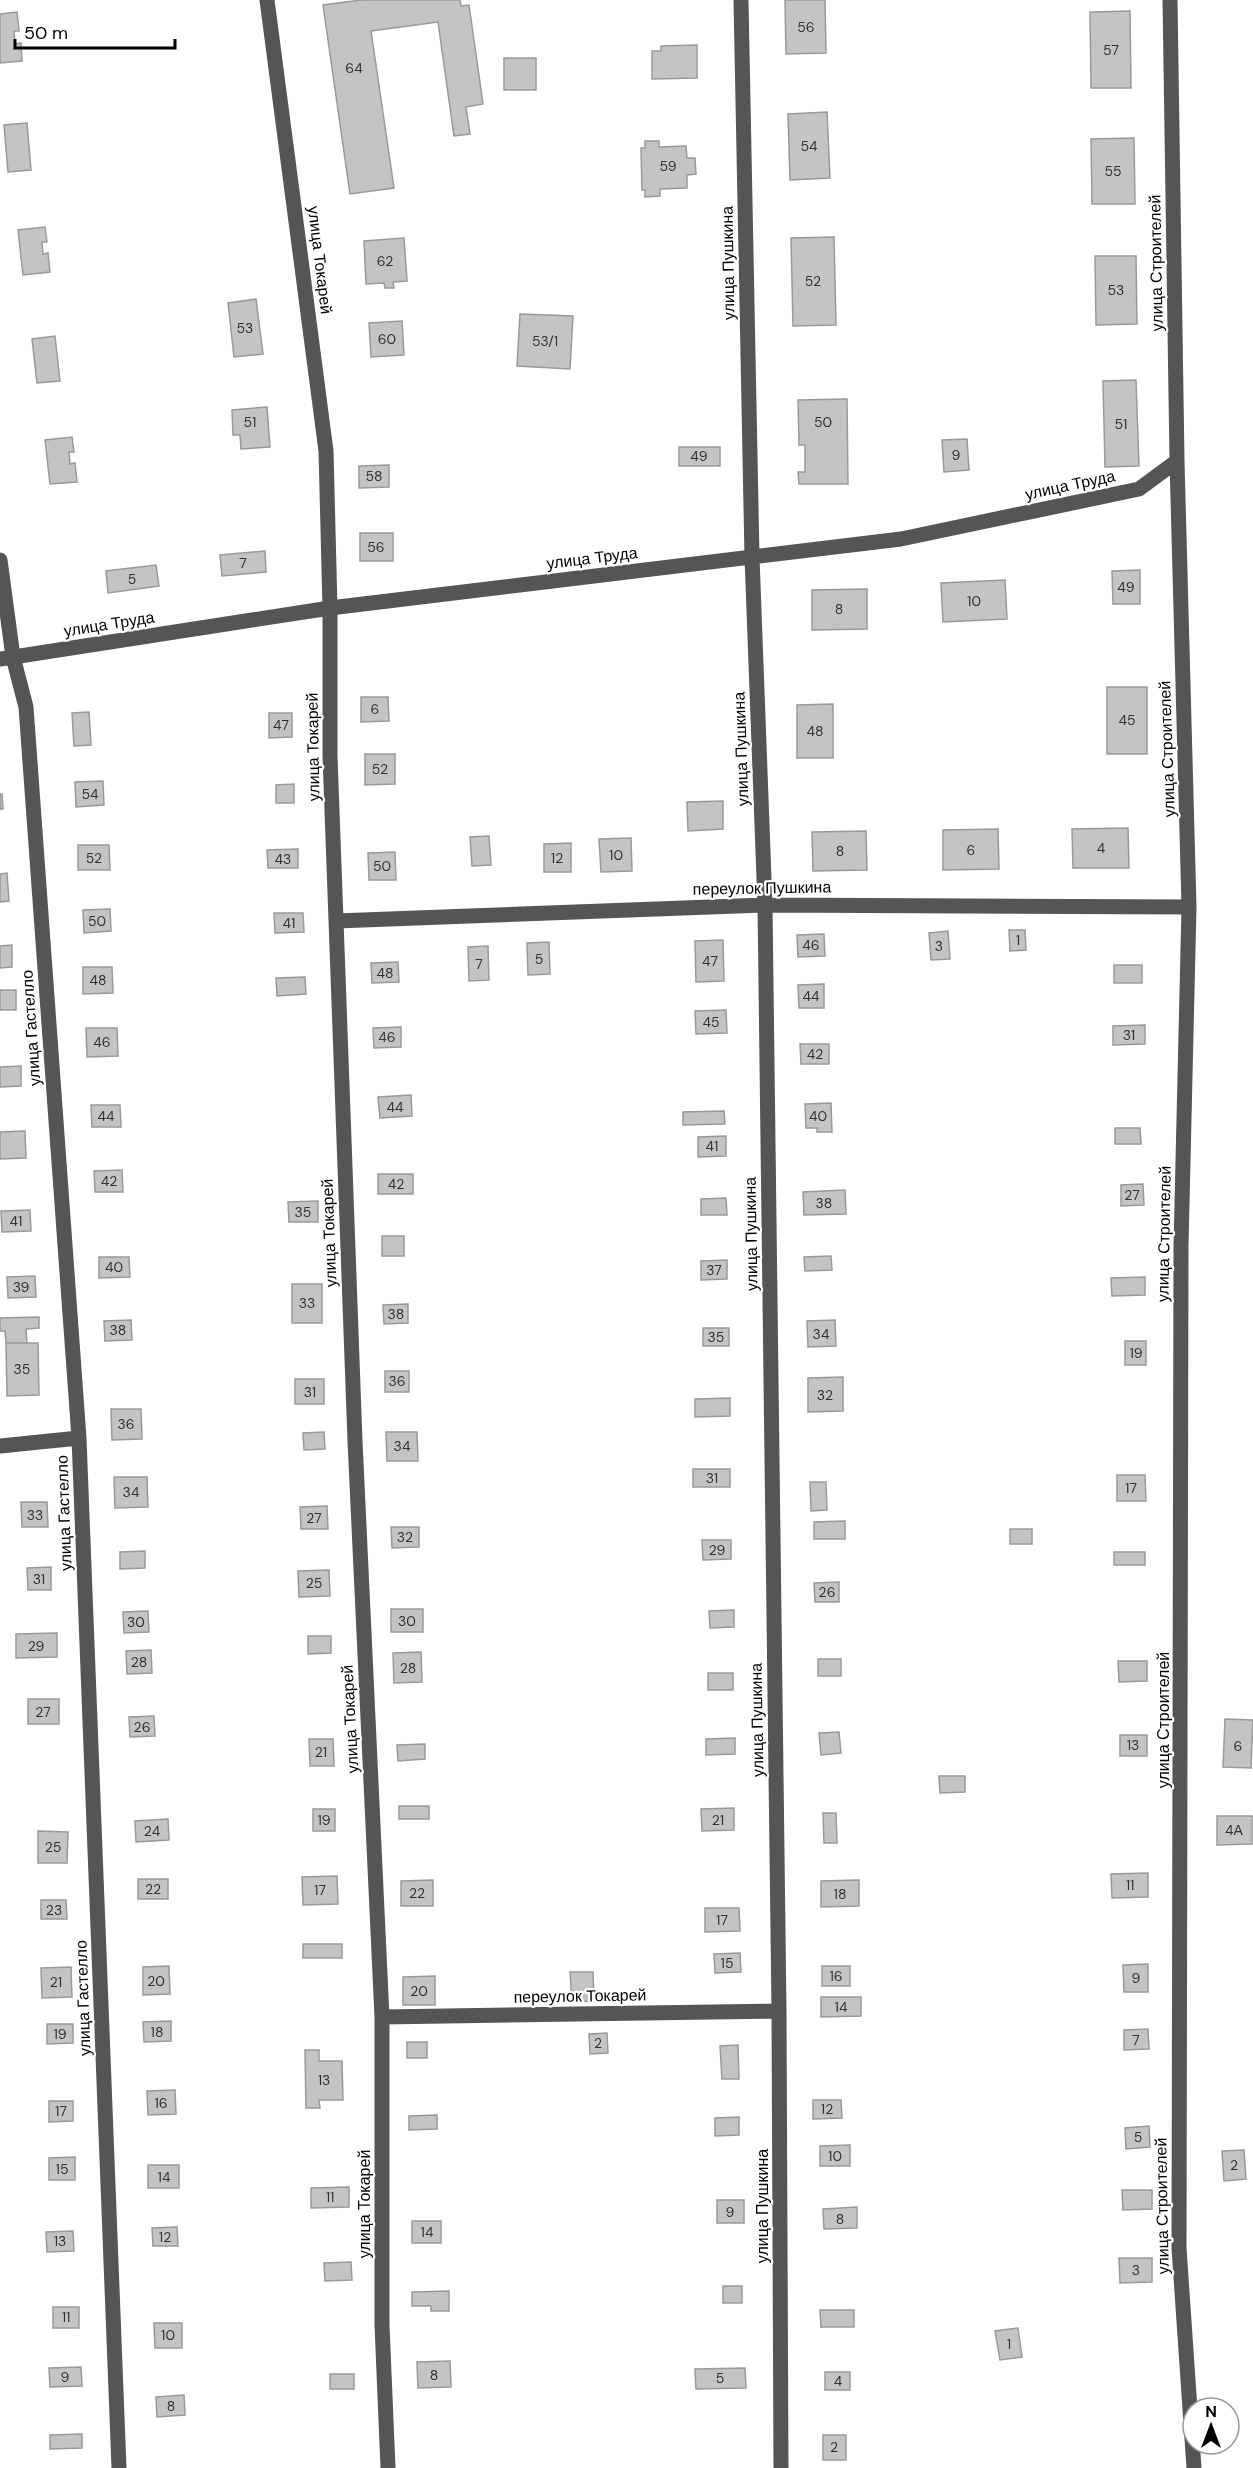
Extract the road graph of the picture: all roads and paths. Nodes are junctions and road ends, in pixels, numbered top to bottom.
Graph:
1 (267, 0) edge
2 (741, 0) edge
3 (1170, 0) edge
4 (1177, 461) junction
5 (752, 557) junction
6 (0, 560) edge
7 (330, 608) junction
8 (6, 658) edge
9 (765, 905) junction
10 (1189, 907) junction
11 (336, 921) junction
12 (79, 1438) junction
13 (0, 1446) edge
14 (779, 2012) junction
15 (382, 2017) junction
16 (119, 2468) edge
17 (388, 2468) edge
18 (781, 2468) edge
19 (1194, 2468) edge

1 - 7 street, улица Токарей
2 - 5 street, улица Пушкина
3 - 4 street, улица Строителей
4 - 5 street, улица Труда
4 - 10 street, улица Строителей
5 - 7 street, улица Труда
5 - 9 street, улица Пушкина
6 - 8 street, улица Гастелло
7 - 8 street, улица Труда
7 - 11 street, улица Токарей
8 - 12 street, улица Гастелло
9 - 10 street, переулок Пушкина
9 - 11 street, переулок Пушкина
9 - 14 street, улица Пушкина
10 - 19 street, улица Строителей
11 - 15 street, улица Токарей
12 - 13 street
12 - 16 street, улица Гастелло
14 - 15 street, переулок Токарей
14 - 18 street, улица Пушкина
15 - 17 street, улица Токарей

